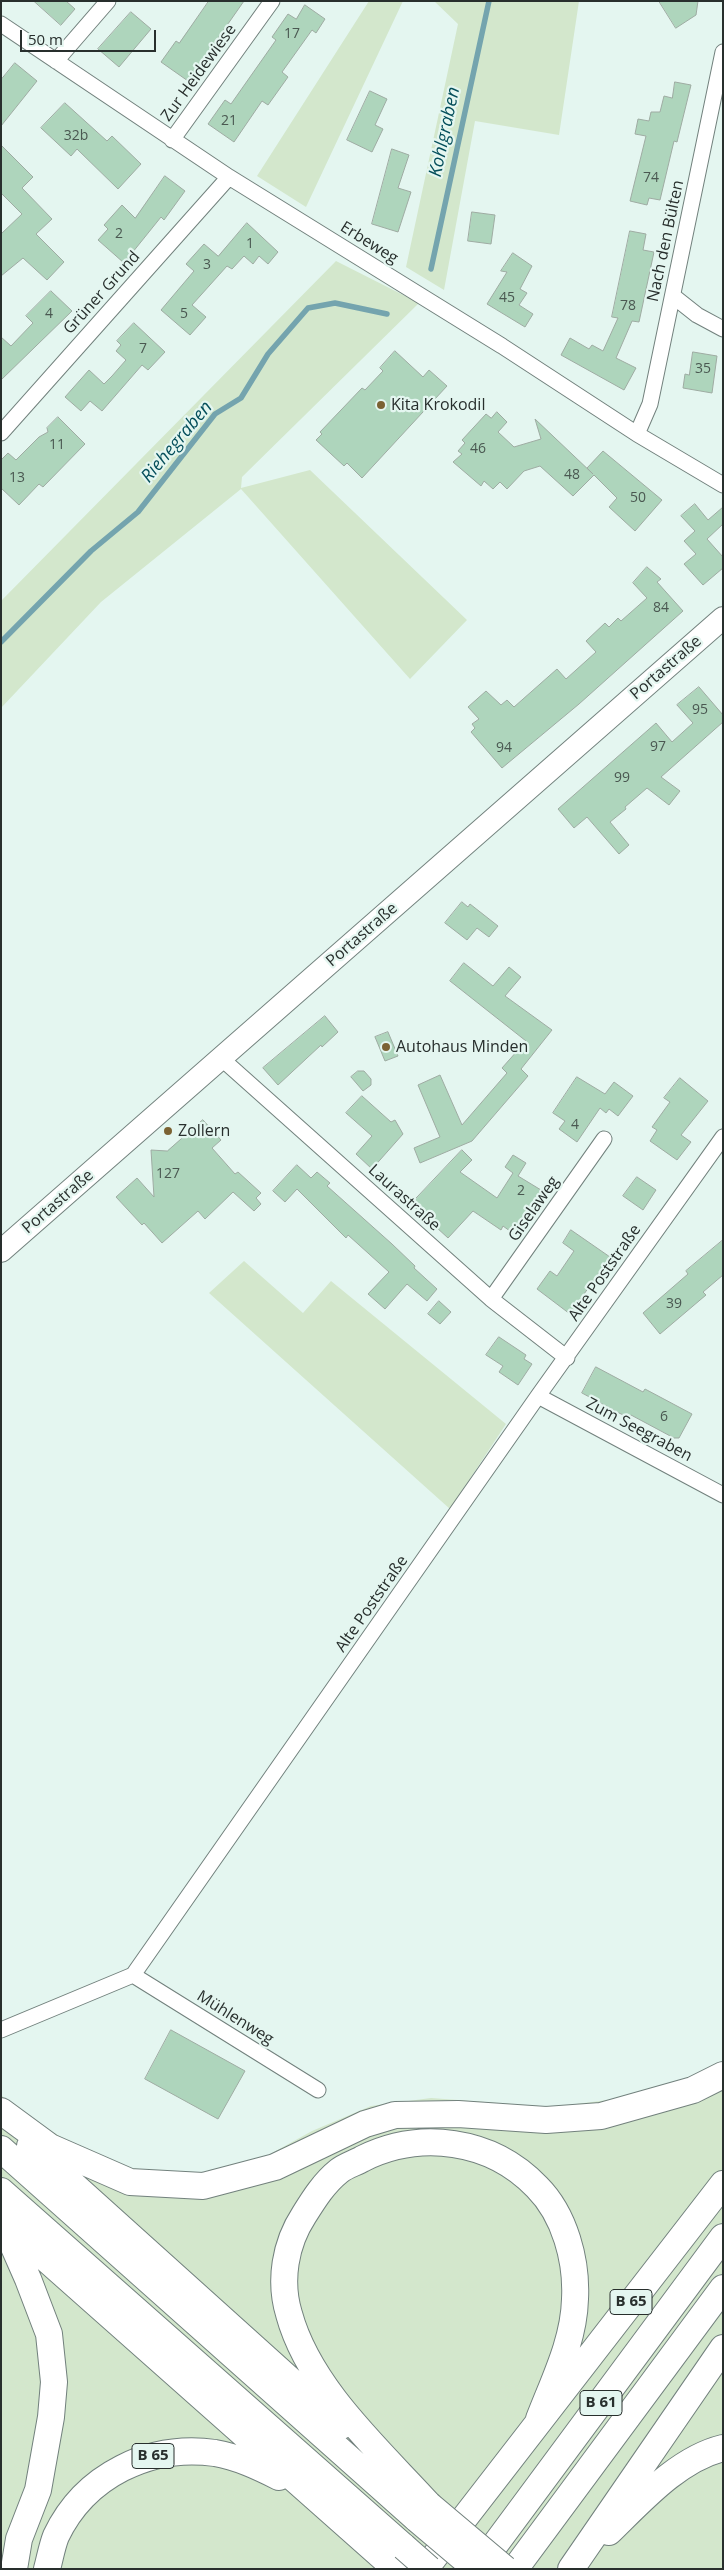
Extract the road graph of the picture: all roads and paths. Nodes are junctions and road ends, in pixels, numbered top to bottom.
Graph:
1 (108, 1) edge
2 (272, 1) edge
3 (1, 24) edge
4 (723, 52) edge
5 (56, 61) junction
6 (172, 140) junction
7 (229, 177) junction
8 (673, 296) junction
9 (723, 329) edge
10 (1, 432) edge
11 (637, 434) junction
12 (723, 485) edge
13 (723, 618) edge
14 (222, 1059) junction
15 (604, 1139) dead end
16 (721, 1146) edge
17 (1, 1251) edge
18 (491, 1299) junction
19 (567, 1358) junction
20 (538, 1396) junction
21 (723, 1496) edge
22 (133, 1975) junction
23 (1, 2030) edge
24 (723, 2075) edge
25 (318, 2090) dead end
26 (1, 2111) edge
27 (1, 2120) edge
28 (1, 2149) edge
29 (723, 2184) edge
30 (1, 2190) edge
31 (1, 2219) edge
32 (723, 2237) edge
33 (723, 2288) edge
34 (723, 2348) edge
35 (539, 2419) junction
36 (723, 2448) edge
37 (309, 2492) junction
38 (423, 2512) junction
39 (397, 2560) edge
40 (572, 2568) edge
41 (14, 2569) edge
42 (46, 2569) edge
43 (425, 2569) edge
44 (429, 2569) edge
45 (477, 2569) edge
46 (505, 2569) edge
47 (516, 2569) edge

1 - 5 street
2 - 6 street, Zur Heidewiese
3 - 5 street, Erbeweg
4 - 8 street, Nach den Bülten
5 - 6 street, Erbeweg
6 - 7 street, Erbeweg
7 - 10 street, Grüner Grund
7 - 11 street, Erbeweg
8 - 9 street
8 - 11 street, Nach den Bülten
11 - 12 street, Erbeweg
13 - 14 main road, Portastraße
14 - 17 main road, Portastraße
14 - 18 street, Laurastraße
15 - 18 street, Giselaweg
16 - 19 street, Alte Poststraße
18 - 19 street, Laurastraße
19 - 20 street, Alte Poststraße
20 - 21 street, Zum Seegraben
20 - 22 street, Alte Poststraße
22 - 23 street
22 - 25 street, Mühlenweg
24 - 26 highway
27 - 38 highway
28 - 38 highway
29 - 35 highway, B 65
30 - 39 highway
31 - 37 highway
31 - 41 highway
32 - 45 highway, B 61
33 - 47 highway, B 61
34 - 40 highway
35 - 38 highway
35 - 43 highway, B 65
36 - 40 highway
37 - 39 highway, B 65
37 - 42 highway, B 65
38 - 45 highway, bridge
38 - 46 highway, bridge
39 - 44 highway, bridge

